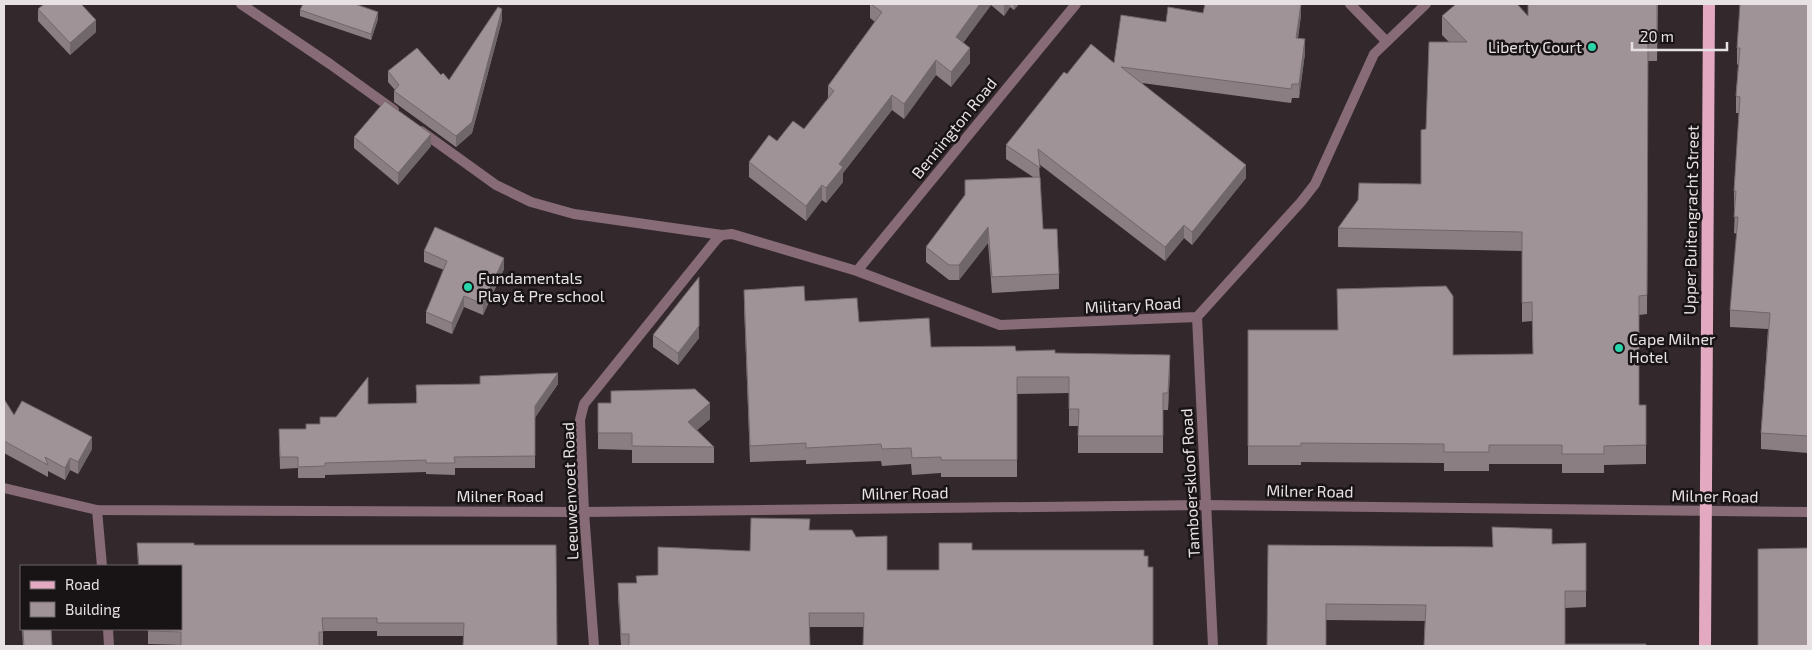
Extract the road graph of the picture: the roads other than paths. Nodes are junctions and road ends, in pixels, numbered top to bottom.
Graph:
1 (241, 4) edge
2 (1076, 4) edge
3 (1350, 4) edge
4 (1426, 4) edge
5 (1709, 4) edge
6 (1386, 40) junction
7 (722, 235) junction
8 (857, 271) junction
9 (1197, 318) junction
10 (4, 488) edge
11 (1205, 505) junction
12 (97, 510) junction
13 (1704, 510) junction
14 (584, 512) junction
15 (1808, 512) edge
16 (102, 565) edge
17 (108, 630) edge
18 (110, 646) edge
19 (594, 646) edge
20 (1213, 646) edge
21 (1705, 646) edge

1 - 7 street, Military Road
2 - 8 street, Bennington Road
3 - 6 street
4 - 6 street, Military Road
5 - 13 main road, Upper Buitengracht Street
6 - 9 street, Military Road
7 - 8 street, Military Road
7 - 14 street, Leeuwenvoet Road
8 - 9 street, Military Road
9 - 11 street, Tamboerskloof Road
10 - 12 street, Milner Road
11 - 13 street, Milner Road
11 - 14 street, Milner Road
11 - 20 street, Tamboerskloof Road
12 - 14 street, Milner Road
12 - 16 street
13 - 15 street, Milner Road
13 - 21 main road, Upper Buitengracht Street
14 - 19 street, Leeuwenvoet Road
17 - 18 street

